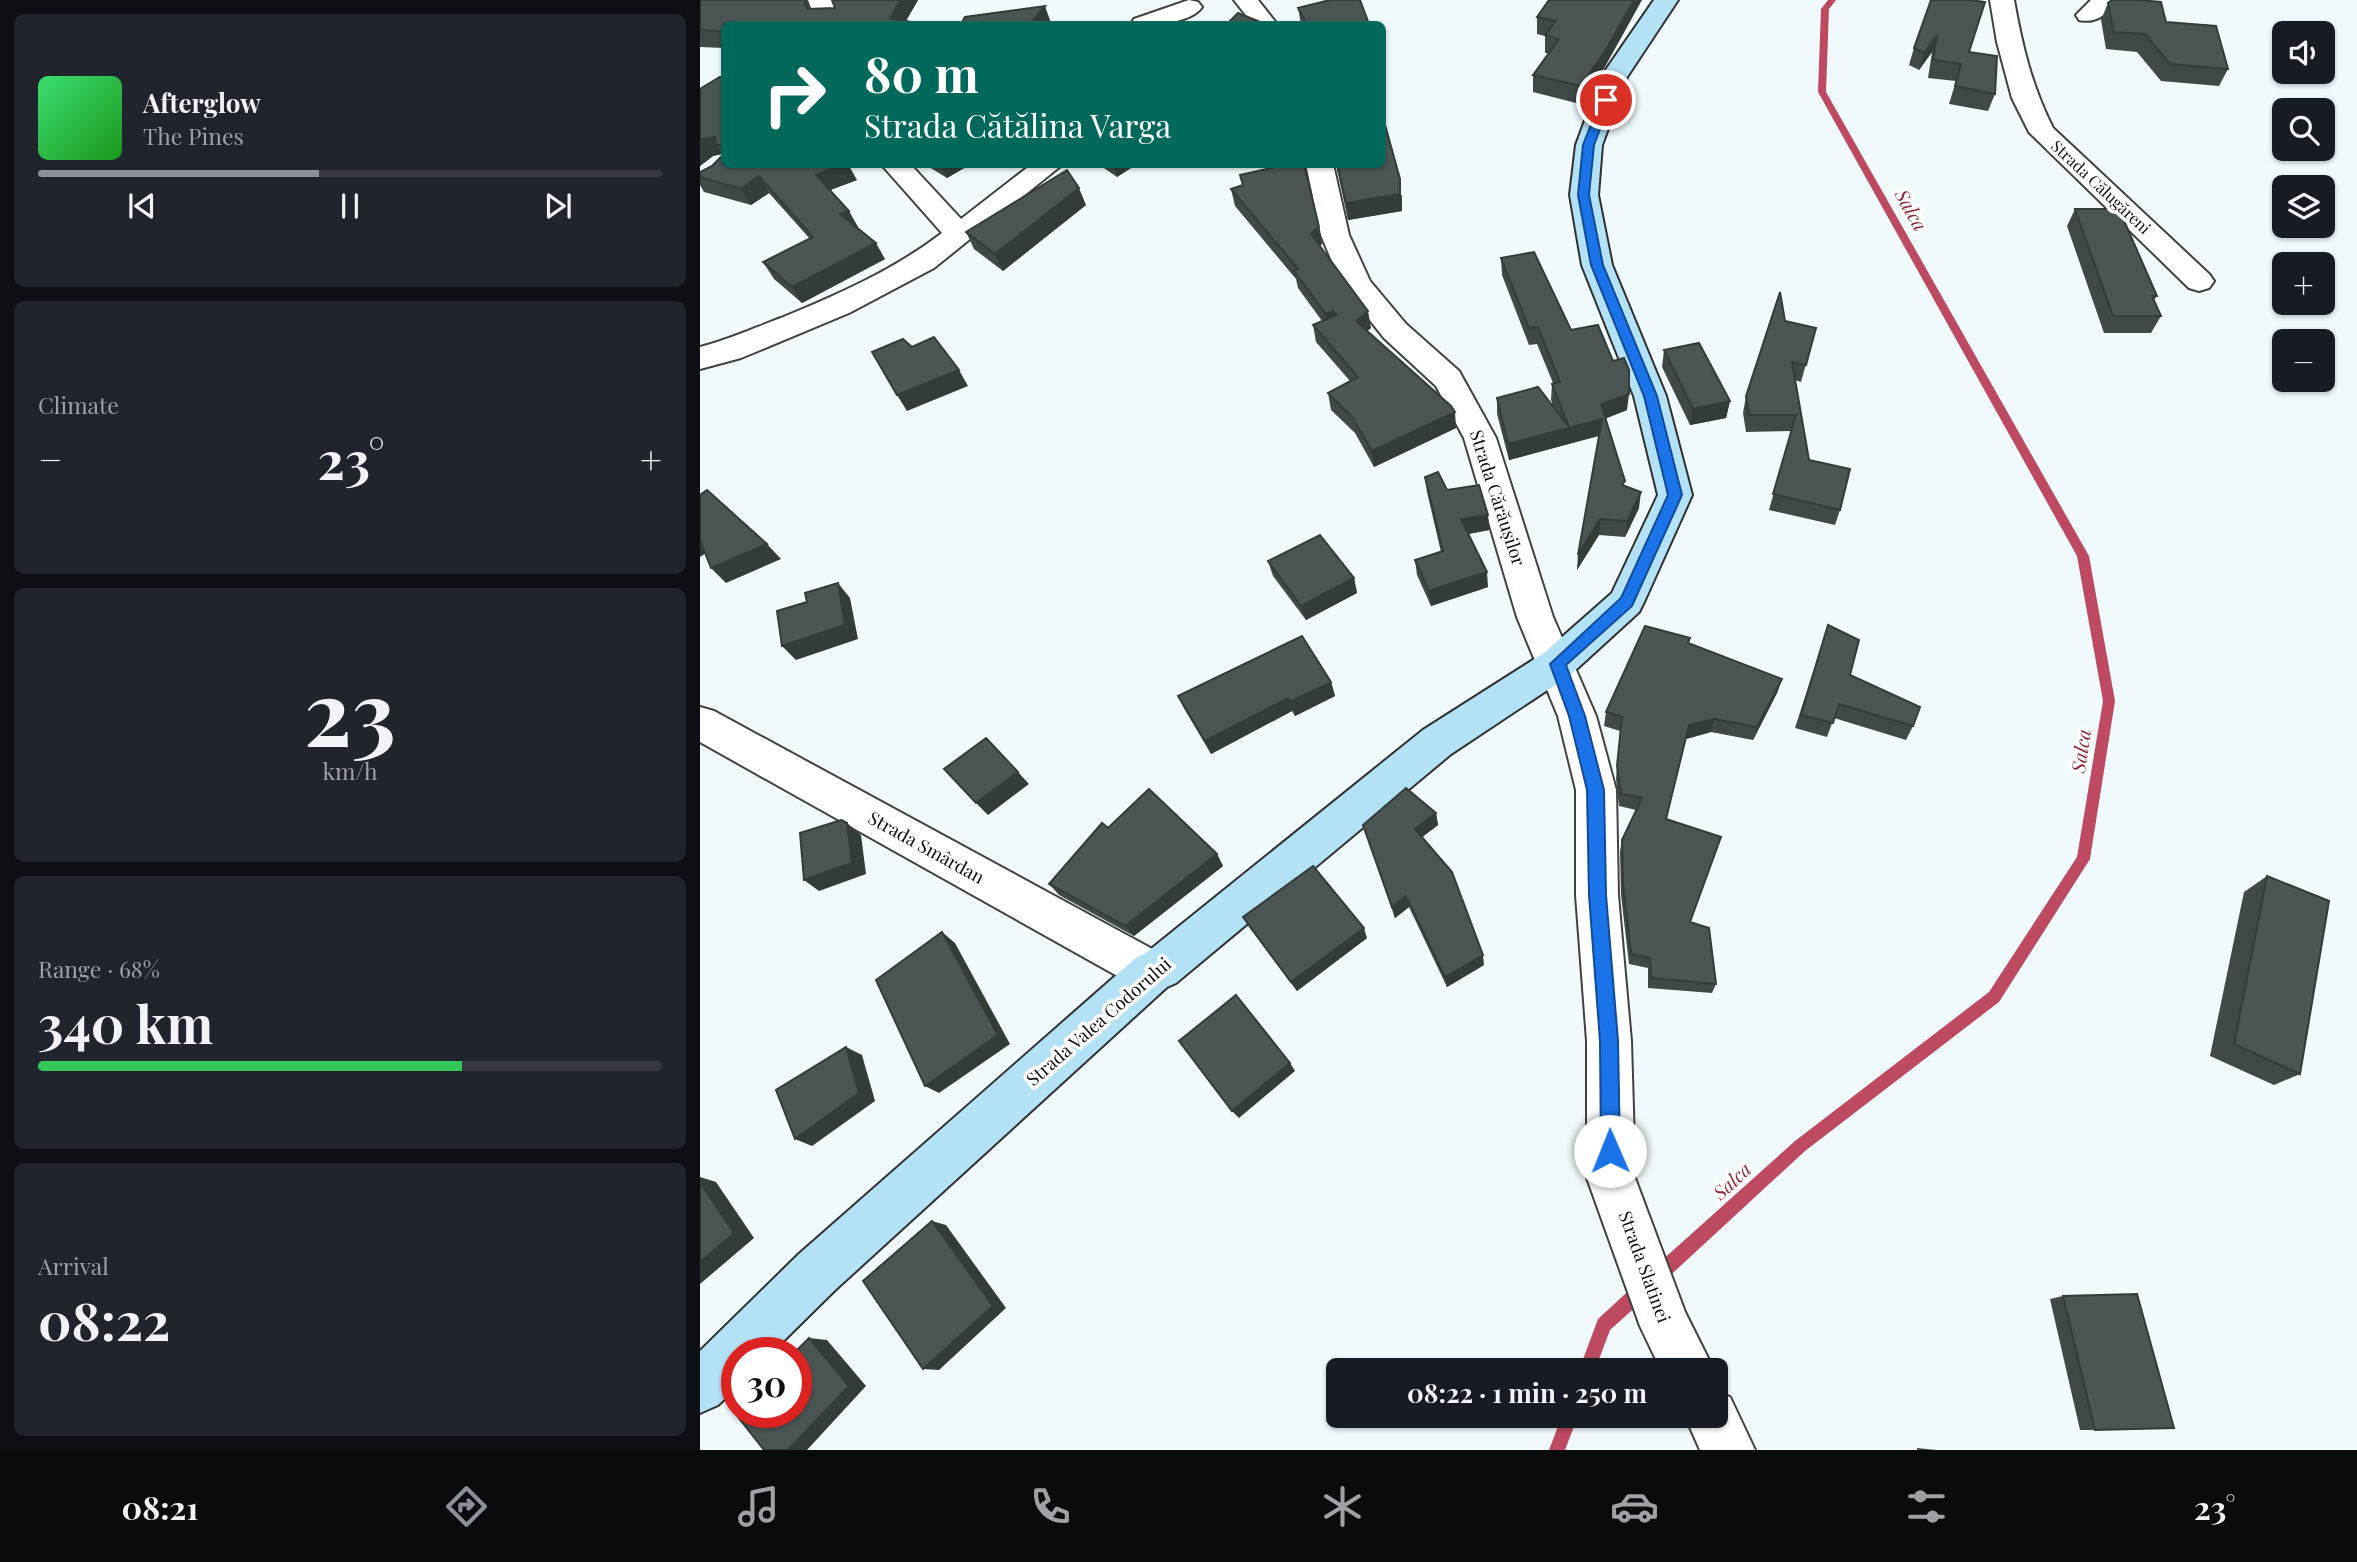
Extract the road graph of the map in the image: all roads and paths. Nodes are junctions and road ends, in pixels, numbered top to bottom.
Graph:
1 (820, 0) edge
2 (1246, 0) edge
3 (1666, 0) edge
4 (2002, 0) edge
5 (1189, 10) edge
6 (828, 21) edge
7 (1153, 21) edge
8 (1263, 21) edge
9 (898, 168) edge
10 (1045, 168) edge
11 (1320, 168) edge
12 (959, 234) junction
13 (2199, 281) dead end
14 (730, 351) junction
15 (700, 358) edge
16 (700, 367) edge
17 (1557, 664) junction
18 (700, 723) edge
19 (1152, 972) junction
20 (1682, 1358) edge
21 (700, 1387) edge
22 (1717, 1428) edge
23 (1728, 1450) edge

1 - 6 street
2 - 8 street
3 - 17 main road, Strada Valea Codorului
4 - 13 street, Strada Călugăreni
5 - 7 street
9 - 12 street
10 - 12 street
11 - 17 street, Strada Cărăușilor
12 - 14 street
14 - 15 street
14 - 16 street
17 - 19 main road, Strada Valea Codorului
17 - 20 street, Strada Slatinei
18 - 19 street, Strada Smârdan
19 - 21 main road, Strada Valea Codorului
22 - 23 street

